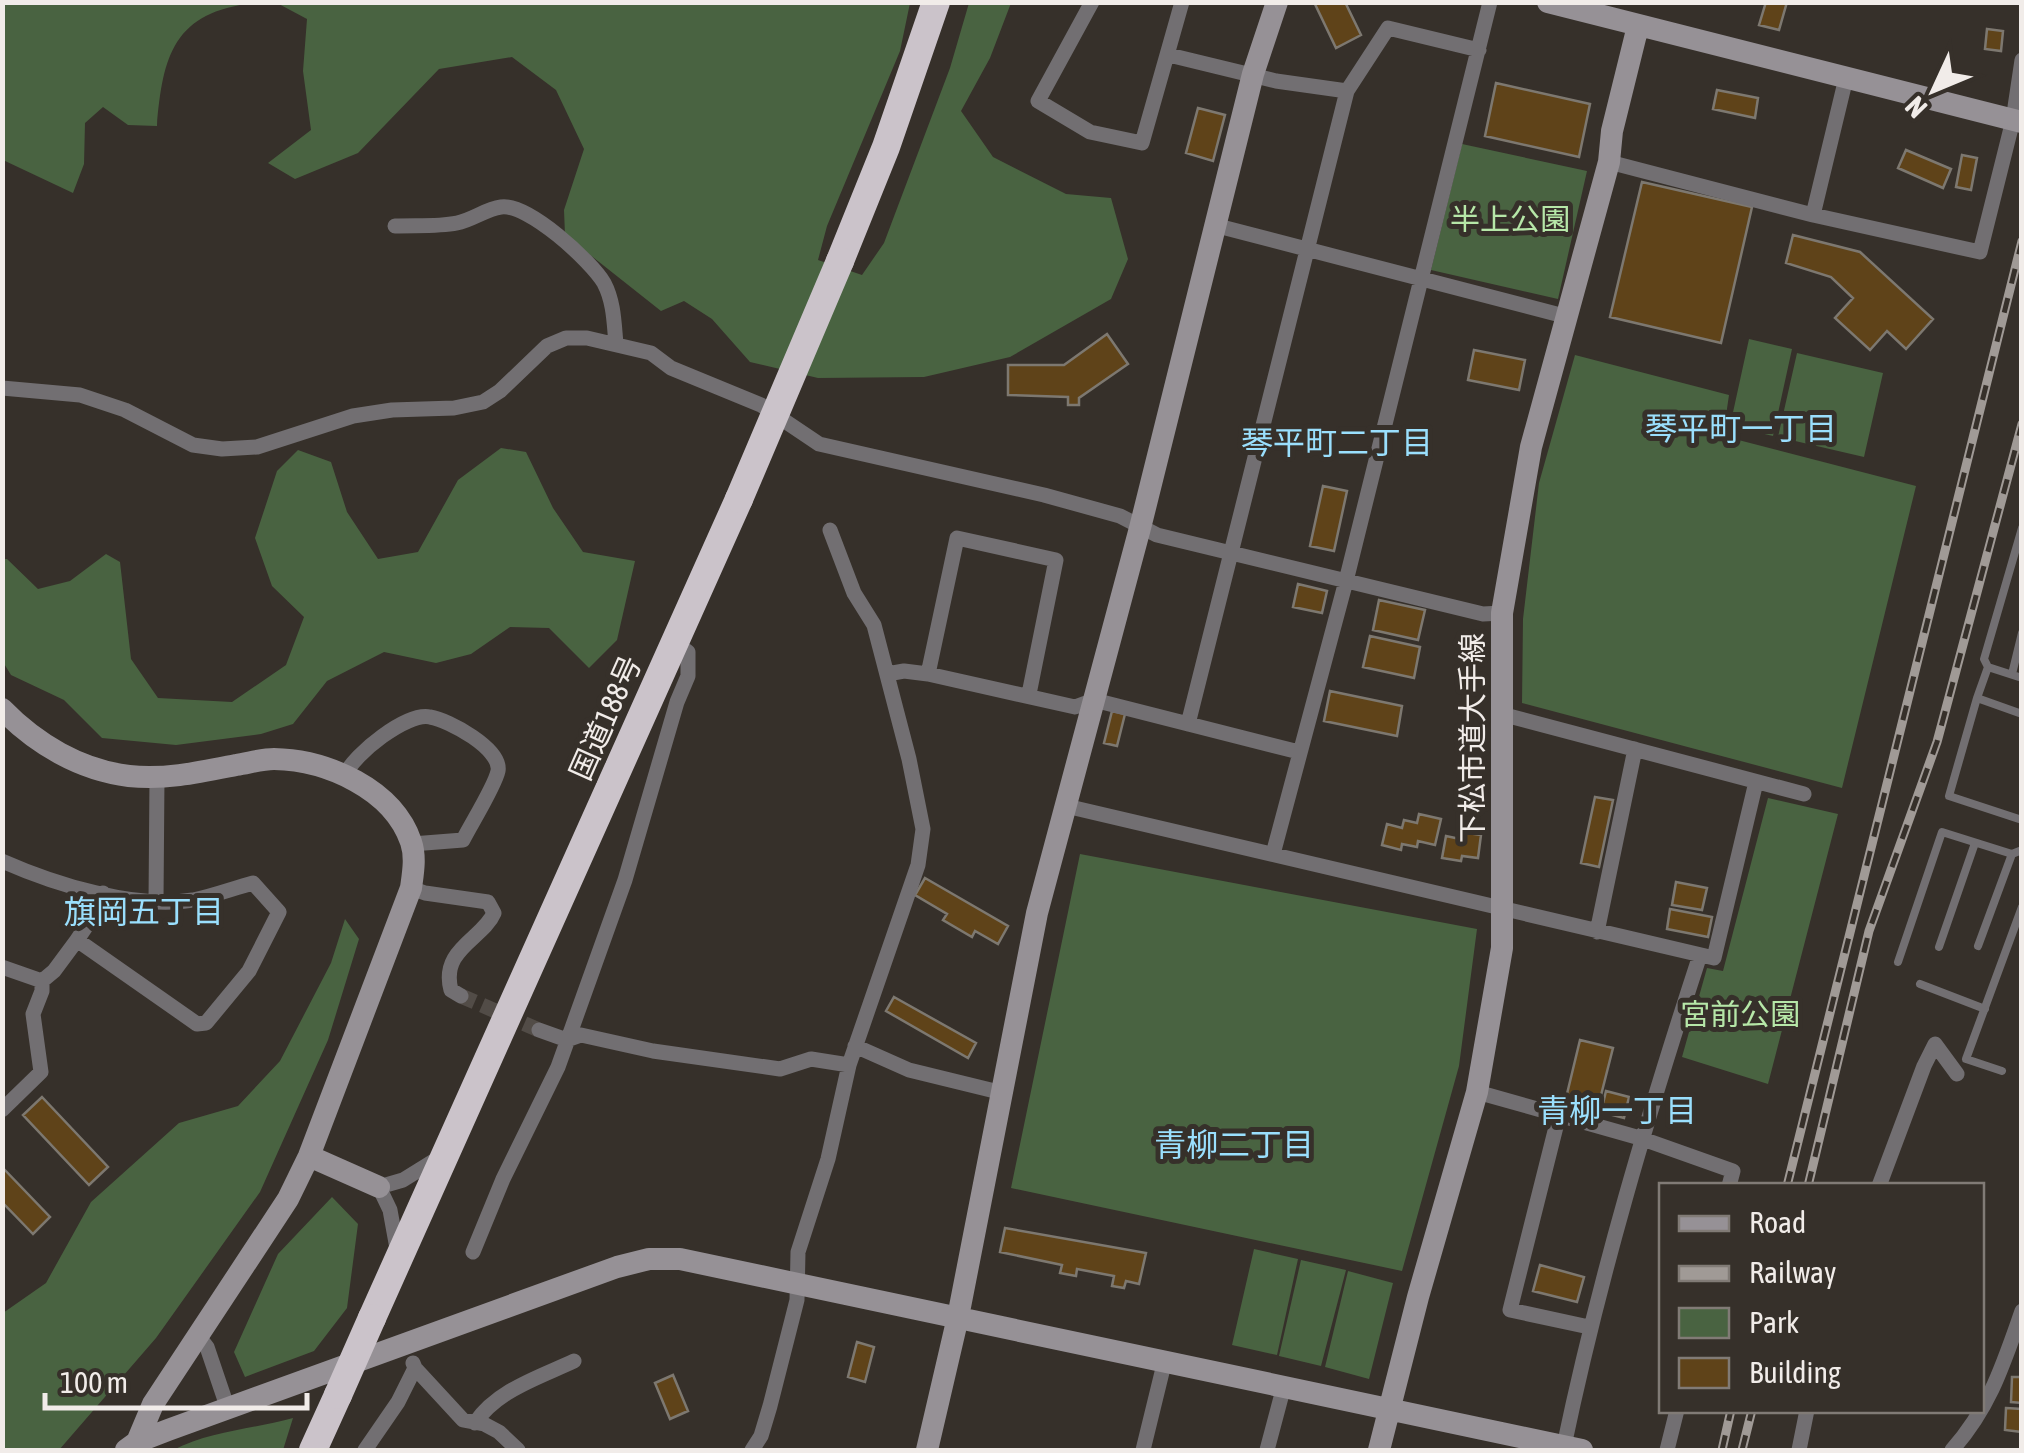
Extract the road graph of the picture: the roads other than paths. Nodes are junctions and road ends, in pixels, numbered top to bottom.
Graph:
1 (936, 2) edge
2 (1092, 2) edge
3 (1182, 2) edge
4 (1278, 2) edge
5 (1490, 2) edge
6 (1548, 2) edge
7 (1638, 26) junction
8 (1479, 50) junction
9 (1170, 55) junction
10 (2022, 60) edge
11 (1253, 74) junction
12 (1846, 78) junction
13 (1347, 91) junction
14 (2017, 121) edge
15 (1608, 162) junction
16 (1813, 215) junction
17 (395, 226) dead end
18 (1214, 226) junction
19 (1308, 252) junction
20 (1422, 281) junction
21 (1568, 316) junction
22 (616, 344) junction
23 (2, 388) edge
24 (1140, 528) junction
25 (2022, 528) edge
26 (830, 530) dead end
27 (1232, 553) junction
28 (1346, 581) junction
29 (1502, 613) junction
30 (2022, 633) edge
31 (676, 643) junction
32 (1988, 667) junction
33 (888, 674) junction
34 (928, 674) junction
35 (2017, 676) edge
36 (1029, 694) junction
37 (1977, 698) junction
38 (1094, 700) junction
39 (2, 709) edge
40 (2022, 714) edge
41 (1504, 715) junction
42 (1188, 724) junction
43 (1635, 749) junction
44 (1299, 752) junction
45 (345, 775) junction
46 (157, 777) junction
47 (1756, 782) junction
48 (1804, 794) dead end
49 (1066, 806) junction
50 (2022, 820) edge
51 (1975, 843) junction
52 (412, 844) junction
53 (2017, 852) edge
54 (1273, 854) junction
55 (2, 861) edge
56 (411, 888) junction
57 (104, 893) junction
58 (156, 900) junction
59 (2022, 907) edge
60 (1503, 908) junction
61 (1597, 932) junction
62 (77, 940) junction
63 (1978, 946) dead end
64 (1939, 947) dead end
65 (1700, 955) junction
66 (1898, 962) dead end
67 (2, 967) edge
68 (42, 981) junction
69 (1920, 984) dead end
70 (460, 996) dead end
71 (1984, 1009) junction
72 (538, 1030) tunnel mouth
73 (568, 1040) junction
74 (855, 1046) junction
75 (849, 1064) junction
76 (2002, 1071) dead end
77 (1957, 1074) dead end
78 (1477, 1092) junction
79 (1003, 1093) junction
80 (2, 1110) edge
81 (1559, 1115) junction
82 (1640, 1138) junction
83 (444, 1155) junction
84 (309, 1156) junction
85 (1730, 1183) edge
86 (1881, 1183) edge
87 (380, 1187) junction
88 (473, 1252) dead end
89 (398, 1258) junction
90 (796, 1283) junction
91 (2022, 1311) edge
92 (958, 1317) junction
93 (1589, 1327) junction
94 (200, 1338) junction
95 (405, 1345) junction
96 (1165, 1360) junction
97 (574, 1361) dead end
98 (416, 1368) junction
99 (1284, 1386) junction
100 (228, 1408) junction
101 (1390, 1408) junction
102 (1984, 1408) edge
103 (1675, 1413) edge
104 (1805, 1413) edge
105 (1981, 1413) edge
106 (475, 1423) junction
107 (1504, 1442) edge
108 (131, 1446) edge
109 (1573, 1448) edge
110 (312, 1450) edge
111 (365, 1450) edge
112 (518, 1450) edge
113 (752, 1450) edge
114 (926, 1450) edge
115 (1143, 1450) edge
116 (1267, 1450) edge
117 (1379, 1450) edge
118 (1667, 1450) edge
119 (1799, 1450) edge
120 (1952, 1450) edge

1 - 31 highway, 国道188号, bridge
2 - 9 street
3 - 9 street
4 - 11 street
5 - 8 street
6 - 7 street
7 - 12 street
7 - 15 street, 下松市道大手線
8 - 13 street
8 - 20 street
9 - 11 street
10 - 14 street
11 - 13 street
11 - 18 street
12 - 14 street
12 - 16 street
13 - 19 street
14 - 16 street
15 - 16 street
15 - 21 street, 下松市道大手線
17 - 22 street
18 - 19 street
18 - 24 street
19 - 20 street
19 - 27 street
20 - 21 street
20 - 28 street
21 - 29 street, 下松市道大手線
22 - 23 street
22 - 24 street
24 - 27 street
24 - 38 street
25 - 32 lane
26 - 33 street
27 - 28 street
27 - 42 street
28 - 29 street
28 - 44 street
29 - 41 street, 下松市道大手線
30 - 35 lane
31 - 73 street
31 - 83 highway, 国道188号
32 - 35 lane
32 - 37 lane
33 - 34 street
33 - 74 street
34 - 36 street
34 - 36 street
36 - 38 street
37 - 40 lane
37 - 50 lane
38 - 42 street
38 - 49 street
39 - 46 street
41 - 43 street
41 - 60 street, 下松市道大手線
42 - 44 street
43 - 47 street
43 - 61 street
44 - 54 street
45 - 46 street
45 - 52 street
45 - 52 street
46 - 58 street
47 - 48 street
47 - 65 street
49 - 54 street
49 - 79 street
51 - 53 lane
51 - 64 lane
51 - 66 lane
52 - 56 street
53 - 63 lane
54 - 60 street
55 - 57 street
56 - 70 street
56 - 84 street
57 - 58 street
57 - 62 street
58 - 62 street
59 - 71 lane
60 - 61 street
60 - 78 street, 下松市道大手線
61 - 65 street
62 - 68 street
65 - 82 street
67 - 68 street
68 - 80 street
69 - 71 lane
71 - 76 lane
72 - 73 street
73 - 75 street
73 - 88 street
74 - 75 street
74 - 79 street
75 - 90 street
77 - 86 street
78 - 81 street
78 - 101 street, 下松市道大手線
79 - 92 street
81 - 82 street
81 - 93 street
82 - 85 street
82 - 93 street
83 - 87 street
83 - 89 highway, 国道188号
84 - 87 street
84 - 94 street
87 - 89 street
89 - 110 highway, 国道188号, bridge
90 - 92 street
90 - 95 street
90 - 113 street
91 - 102 street
92 - 96 street
92 - 114 street
93 - 109 street
94 - 100 street
94 - 108 street
95 - 98 street
95 - 100 street
96 - 99 street
96 - 115 street
97 - 106 street
98 - 106 street
98 - 111 street
99 - 101 street
99 - 116 street
100 - 108 street
101 - 107 street
101 - 117 street, 下松市道大手線
103 - 118 street
104 - 119 street
105 - 120 street
106 - 112 street
107 - 109 street

